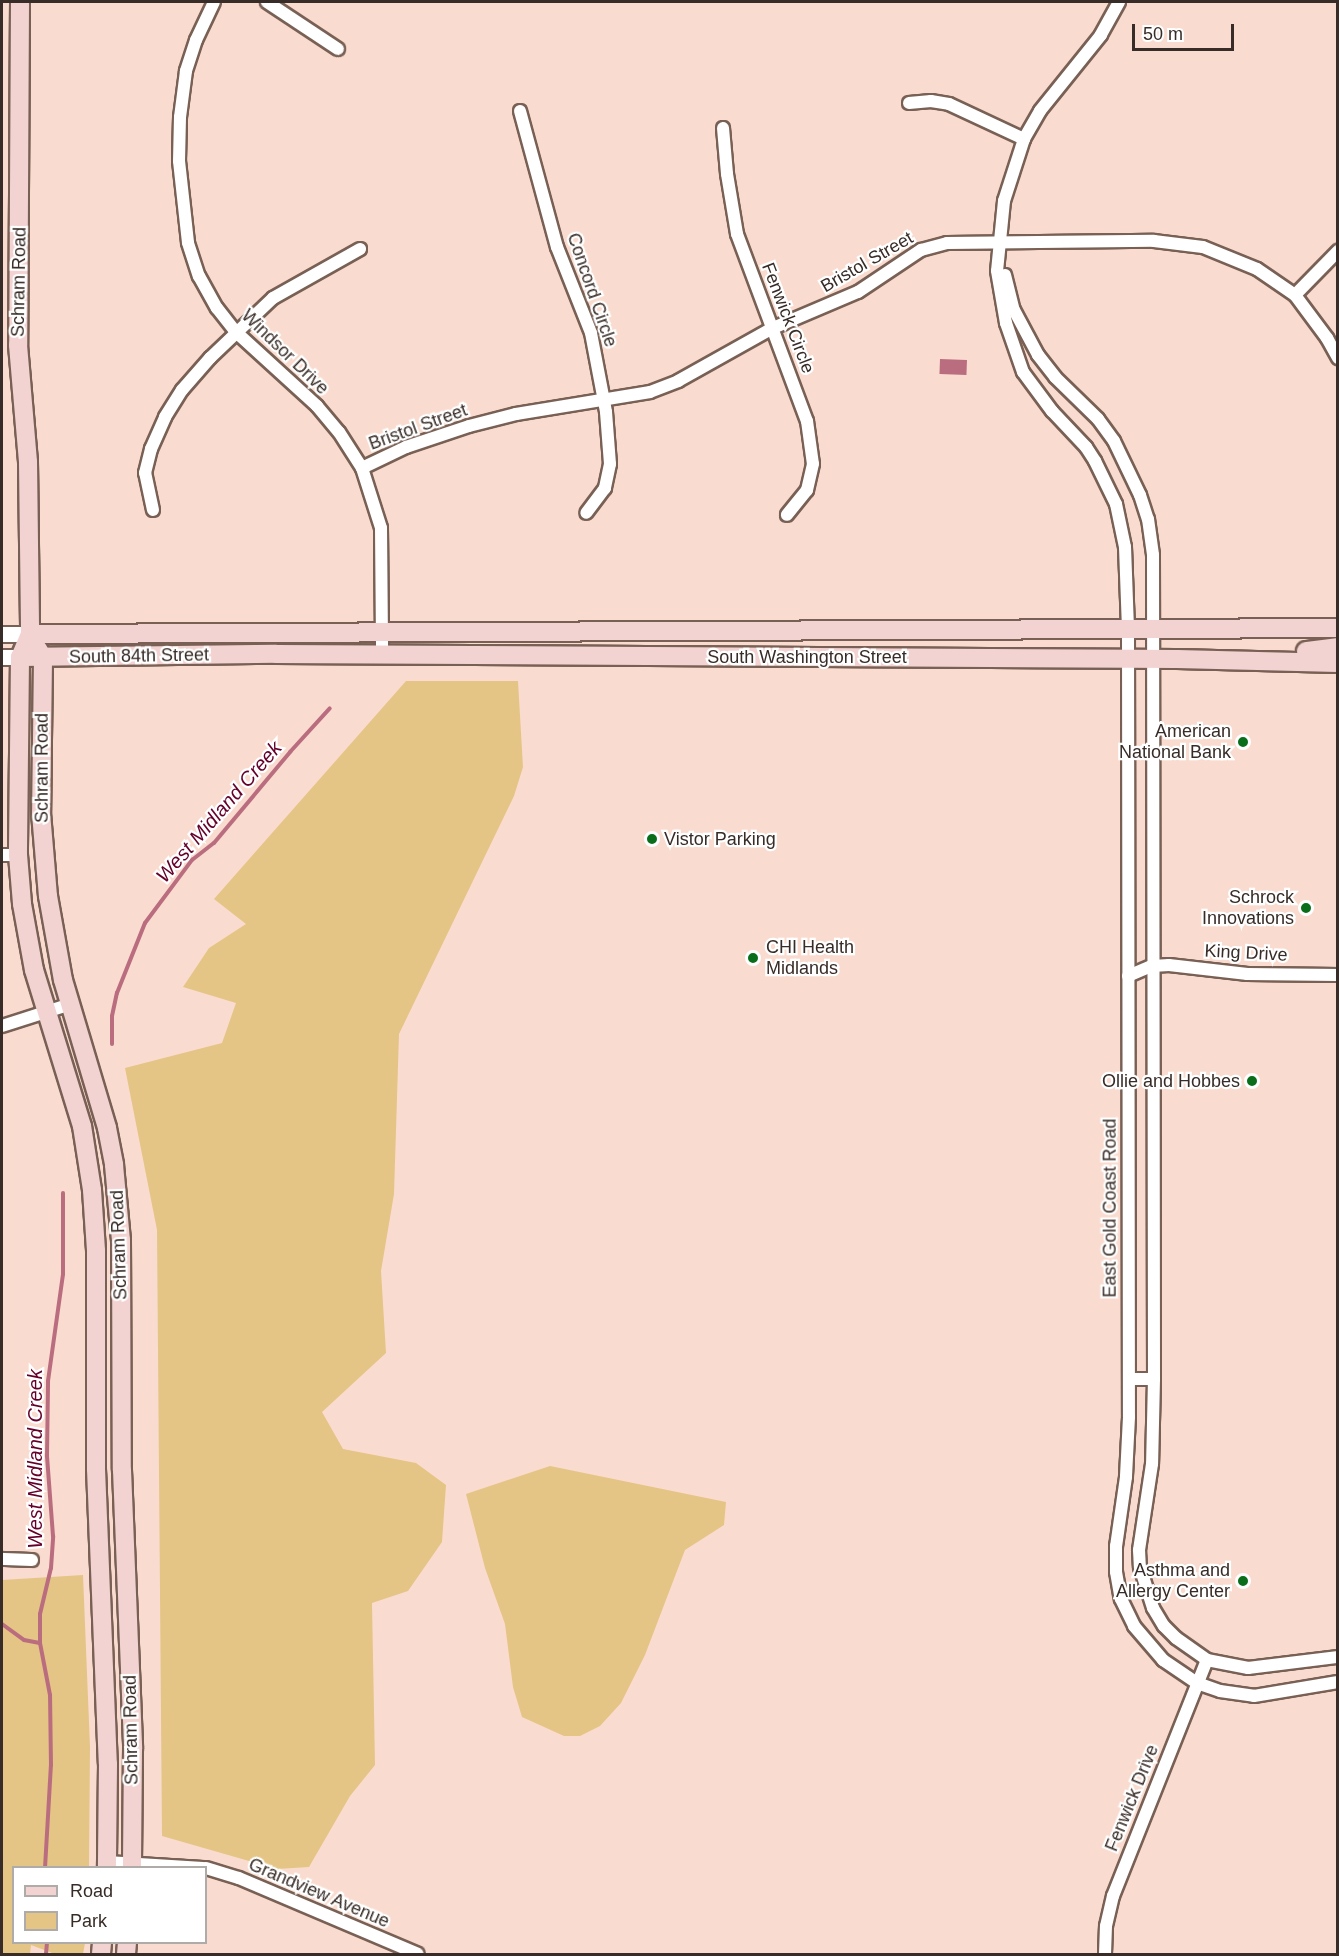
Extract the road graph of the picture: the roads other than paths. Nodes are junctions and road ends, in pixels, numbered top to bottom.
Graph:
1 (20, 2) edge
2 (214, 2) edge
3 (267, 2) edge
4 (1119, 2) edge
5 (338, 49) dead end
6 (909, 103) dead end
7 (520, 111) dead end
8 (723, 128) dead end
9 (1024, 140) junction
10 (1000, 243) junction
11 (360, 249) dead end
12 (1338, 251) edge
13 (1295, 295) junction
14 (773, 328) junction
15 (236, 332) junction
16 (1338, 358) edge
17 (604, 401) junction
18 (362, 468) junction
19 (153, 510) dead end
20 (586, 513) dead end
21 (787, 515) dead end
22 (1128, 628) junction
23 (1153, 628) junction
24 (1338, 628) edge
25 (276, 632) joint
26 (383, 633) junction
27 (2, 634) edge
28 (30, 634) junction
29 (1338, 647) edge
30 (276, 654) joint
31 (382, 655) junction
32 (11, 657) edge
33 (43, 658) junction
34 (1127, 659) junction
35 (1153, 659) junction
36 (1223, 660) junction
37 (1338, 663) edge
38 (10, 855) edge
39 (1128, 957) junction
40 (1152, 966) junction
41 (1338, 975) edge
42 (1128, 976) junction
43 (71, 1004) junction
44 (47, 1013) junction
45 (2, 1026) edge
46 (1129, 1379) junction
47 (1154, 1379) junction
48 (2, 1559) edge
49 (32, 1560) dead end
50 (1338, 1657) edge
51 (1207, 1660) junction
52 (1338, 1682) edge
53 (1197, 1683) junction
54 (107, 1865) edge
55 (132, 1865) edge
56 (156, 1866) edge
57 (207, 1869) edge
58 (418, 1954) edge
59 (1105, 1954) edge

1 - 28 main road, Schram Road
2 - 15 street, Windsor Drive
3 - 5 street
4 - 9 street, East Gold Coast Road
6 - 9 street
7 - 17 street, Concord Circle
8 - 14 street, Fenwick Circle
9 - 10 street, East Gold Coast Road
10 - 13 street, Bristol Street
10 - 14 street, Bristol Street
10 - 22 street, East Gold Coast Road
10 - 23 street
11 - 15 street
12 - 13 street
13 - 16 street, Bristol Street
14 - 17 street, Bristol Street
14 - 21 street, Fenwick Circle
15 - 18 street, Windsor Drive
15 - 19 street
17 - 18 street, Bristol Street
17 - 20 street, Concord Circle
18 - 26 street, Windsor Drive
22 - 23 main road, South Washington Street
22 - 26 main road, South Washington Street
22 - 34 street, East Gold Coast Road
23 - 24 main road, South Washington Street
23 - 35 street
25 - 26 main road, South Washington Street
25 - 28 main road, South 84th Street
26 - 31 street, Windsor Drive
27 - 28 street, South 84th Street
28 - 32 main road, Schram Road
28 - 33 main road, Schram Road
29 - 36 main road
30 - 31 main road, South Washington Street
30 - 33 main road, South 84th Street
31 - 34 main road, South Washington Street
32 - 33 main road, South 84th Street
32 - 38 main road, Schram Road
33 - 43 main road, Schram Road
34 - 35 main road, South Washington Street
34 - 39 street, East Gold Coast Road
35 - 36 main road, South Washington Street
35 - 40 street
36 - 37 main road, South Washington Street
38 - 44 main road, Schram Road
39 - 40 street, King Drive
39 - 42 street, East Gold Coast Road
40 - 41 street, King Drive
40 - 42 street, King Drive
40 - 47 street
42 - 46 street, East Gold Coast Road
43 - 44 street
43 - 55 main road, Schram Road
44 - 45 street
44 - 54 main road, Schram Road
46 - 47 street
46 - 53 street, East Gold Coast Road
47 - 51 street
48 - 49 street
50 - 51 street
51 - 53 street, Fenwick Drive
52 - 53 street, East Gold Coast Road
53 - 59 street, Fenwick Drive
54 - 55 street, Grandview Avenue
55 - 56 street, Grandview Avenue
57 - 58 street, Grandview Avenue

